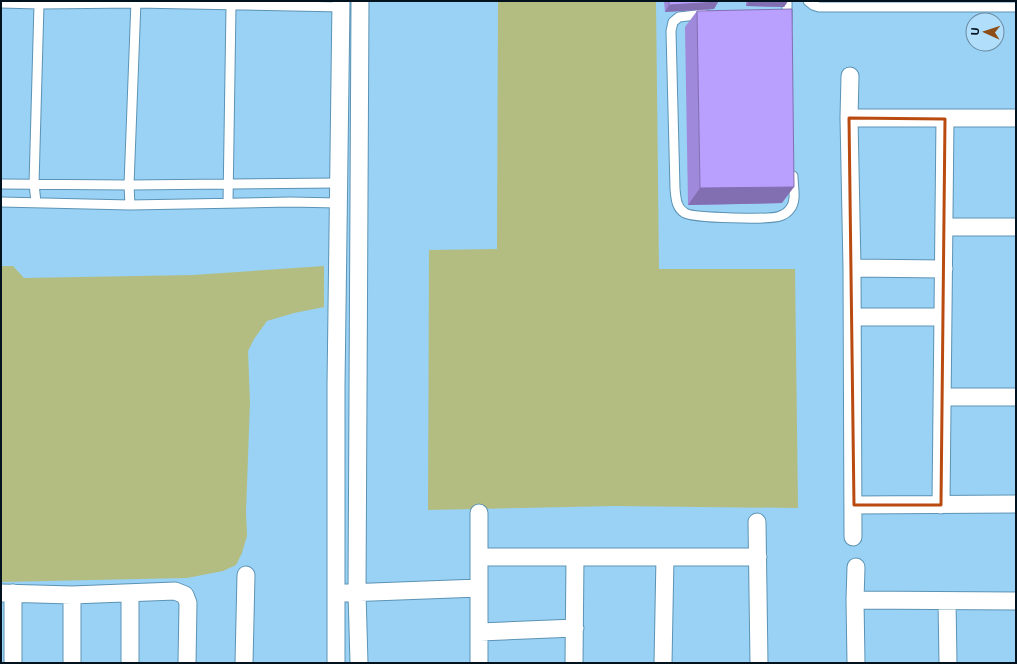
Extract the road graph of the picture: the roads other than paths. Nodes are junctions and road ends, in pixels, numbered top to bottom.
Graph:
1 (360, 1) edge
2 (787, 1) edge
3 (808, 1) edge
4 (136, 2) edge
5 (1, 3) edge
6 (39, 4) junction
7 (341, 4) edge
8 (231, 6) junction
9 (1016, 7) edge
10 (716, 14) edge
11 (788, 30) edge
12 (850, 76) dead end
13 (849, 118) junction
14 (1016, 118) edge
15 (945, 119) junction
16 (793, 170) edge
17 (338, 182) junction
18 (1, 184) edge
19 (34, 184) junction
20 (227, 184) junction
21 (129, 185) junction
22 (1, 202) edge
23 (36, 202) junction
24 (228, 203) junction
25 (338, 203) junction
26 (130, 205) junction
27 (944, 227) junction
28 (1016, 227) edge
29 (852, 268) junction
30 (944, 269) junction
31 (852, 317) junction
32 (943, 318) junction
33 (942, 397) junction
34 (1016, 397) edge
35 (1016, 504) edge
36 (854, 505) junction
37 (941, 505) junction
38 (479, 512) dead end
39 (757, 522) dead end
40 (854, 536) dead end
41 (479, 557) junction
42 (574, 557) junction
43 (665, 557) junction
44 (758, 558) junction
45 (856, 567) dead end
46 (246, 575) dead end
47 (479, 588) junction
48 (7, 593) edge
49 (130, 593) junction
50 (357, 593) junction
51 (336, 594) junction
52 (72, 595) junction
53 (855, 600) junction
54 (947, 601) junction
55 (1016, 601) edge
56 (575, 628) junction
57 (480, 632) junction
58 (13, 663) edge
59 (72, 663) edge
60 (130, 663) edge
61 (187, 663) edge
62 (244, 663) edge
63 (336, 663) edge
64 (359, 663) edge
65 (479, 663) edge
66 (574, 663) edge
67 (663, 663) edge
68 (759, 663) edge
69 (856, 663) edge
70 (948, 663) edge

1 - 50 street
2 - 11 lane
3 - 9 lane
4 - 6 lane
4 - 8 lane
4 - 21 lane
5 - 6 lane
6 - 19 lane
7 - 8 lane
7 - 17 street
8 - 20 lane
10 - 16 lane
12 - 13 street
13 - 15 street
13 - 29 street
14 - 15 street
15 - 27 street
17 - 20 lane
17 - 25 street
18 - 19 lane
19 - 21 lane
19 - 23 lane
20 - 21 lane
20 - 24 lane
21 - 26 lane
22 - 23 lane
23 - 26 lane
24 - 25 lane
24 - 26 lane
25 - 51 street
27 - 28 street
27 - 30 street
29 - 30 street
29 - 31 street
30 - 32 street
31 - 32 street
31 - 36 street
32 - 33 street
33 - 34 street
33 - 37 street
35 - 37 street
36 - 37 street
36 - 40 street
38 - 41 street
39 - 44 street
41 - 42 street
41 - 47 street
42 - 43 street
42 - 56 street
43 - 44 street
43 - 67 street
44 - 68 street
45 - 53 street
46 - 62 street
47 - 50 street
47 - 57 street
48 - 52 street
48 - 58 street
49 - 52 street
49 - 60 street
49 - 61 street
50 - 51 street
50 - 64 street
51 - 63 street
52 - 59 street
53 - 54 street
53 - 69 street
54 - 55 street
54 - 70 street
56 - 57 street
56 - 66 street
57 - 65 street

